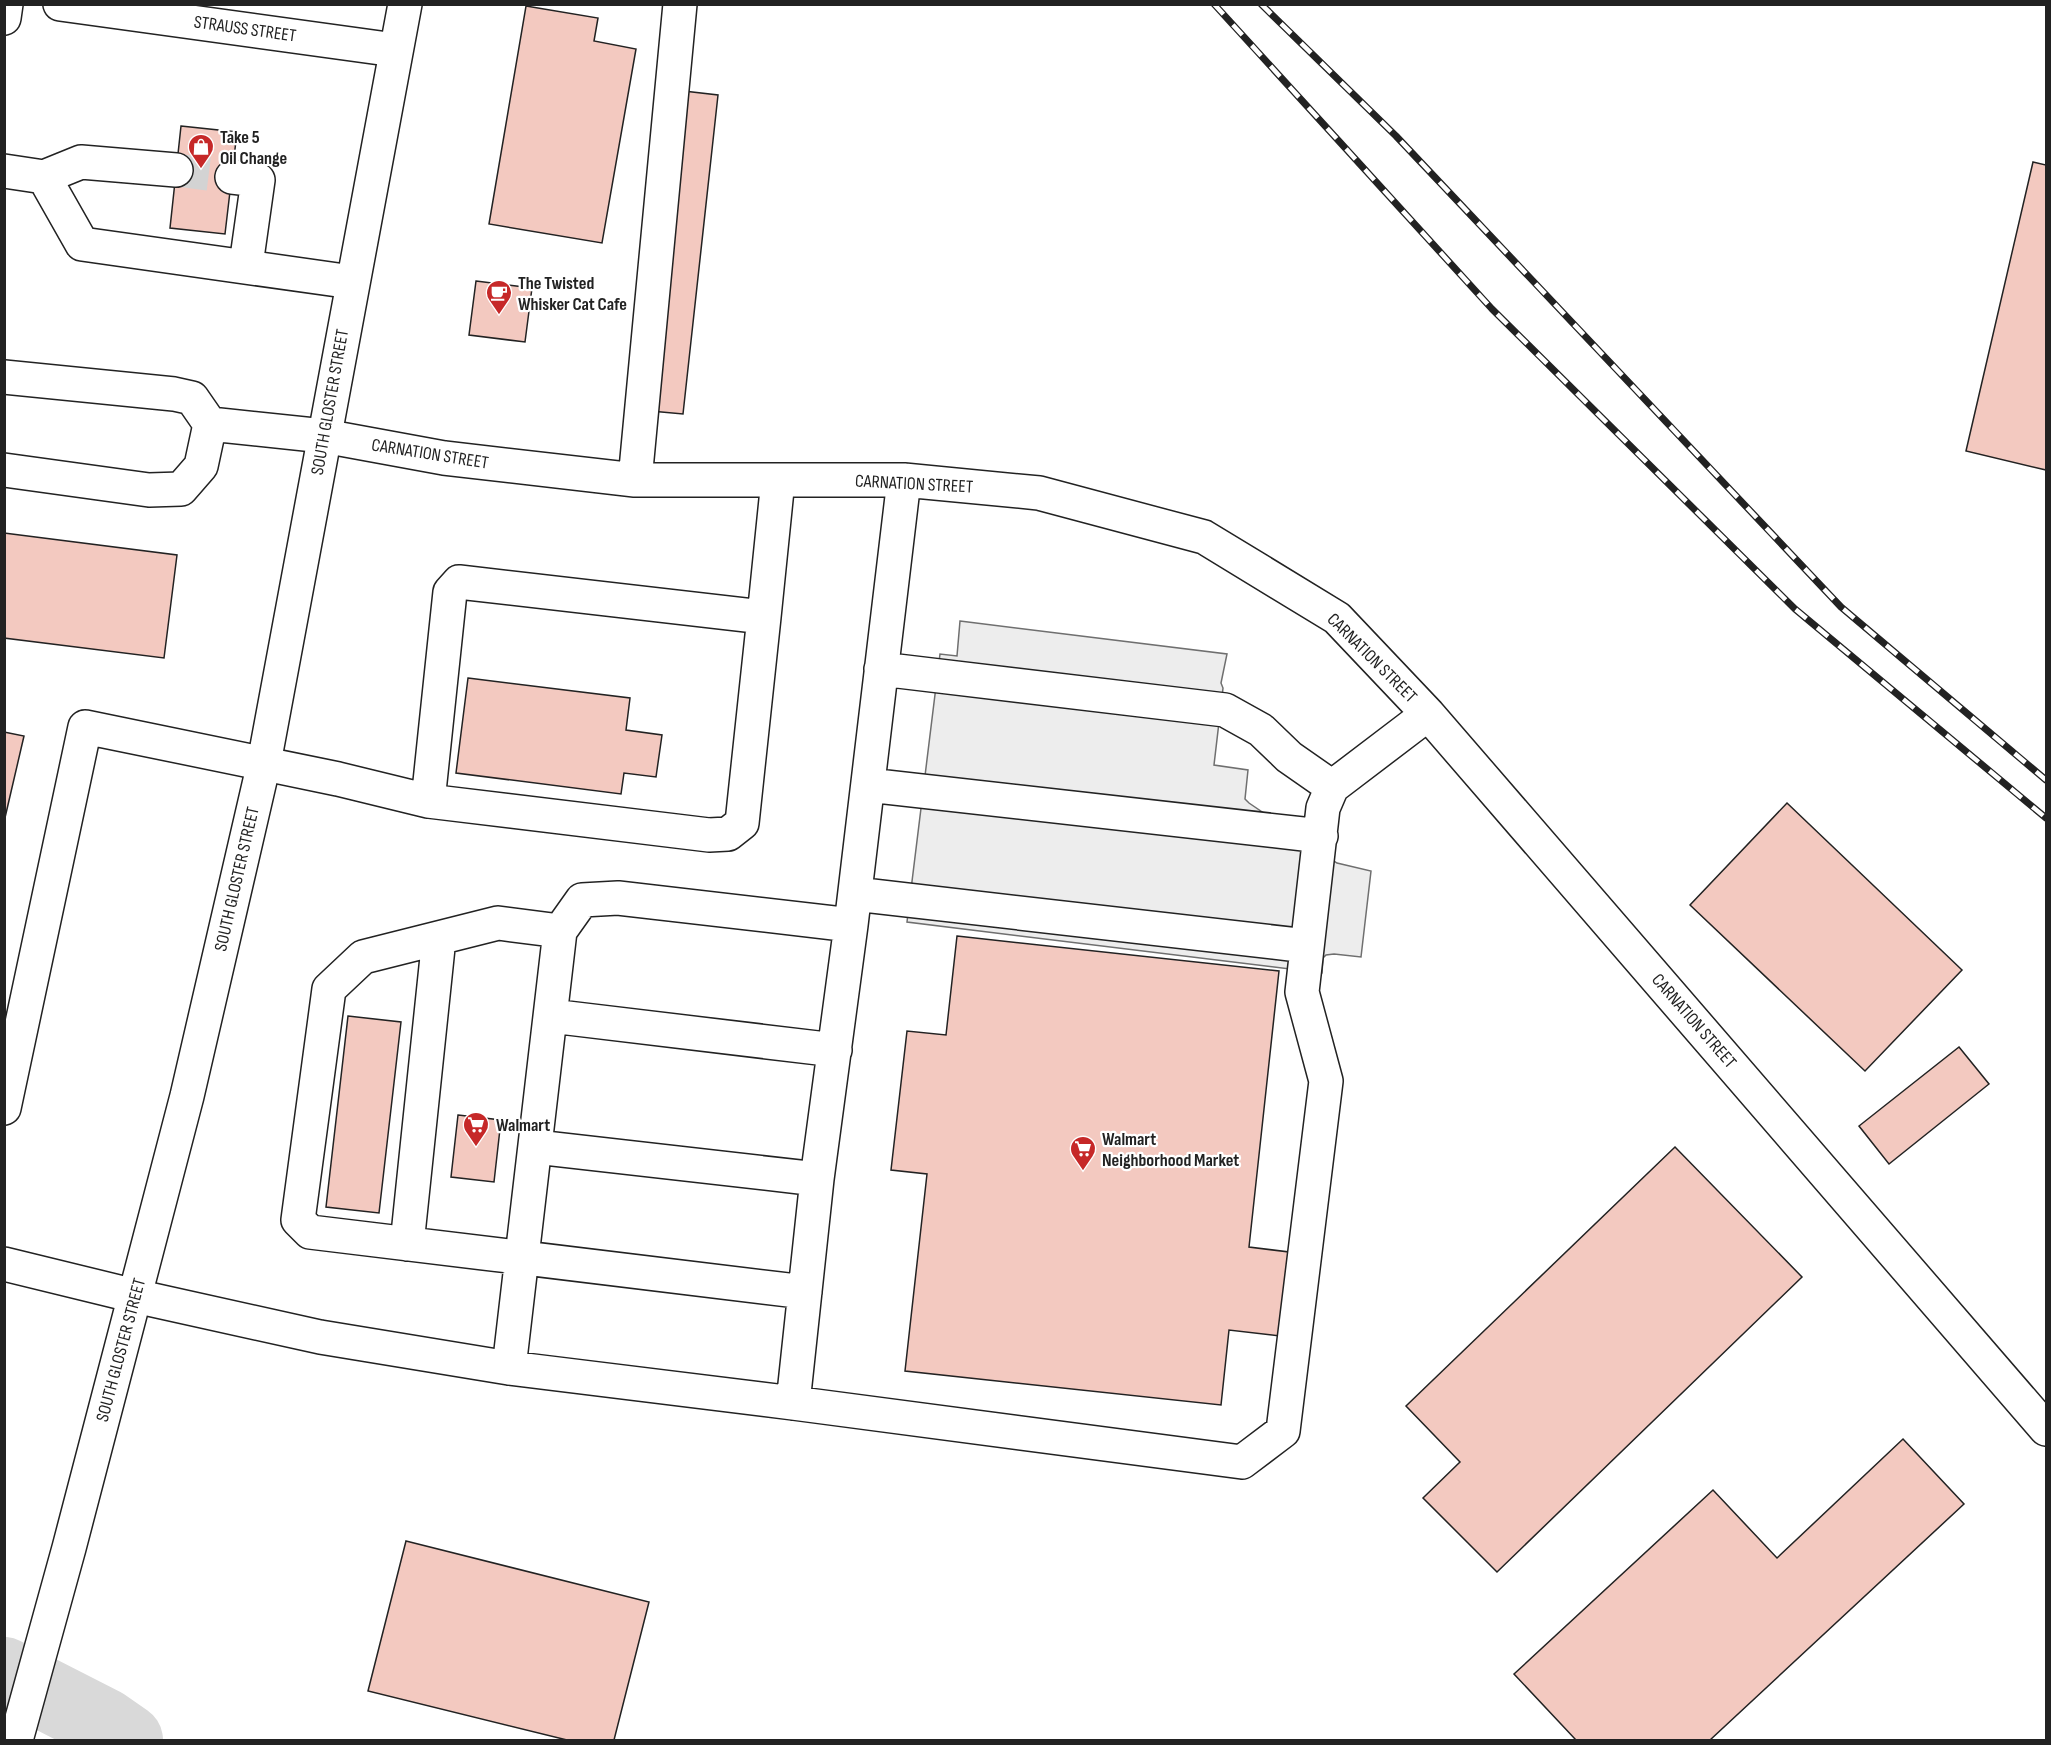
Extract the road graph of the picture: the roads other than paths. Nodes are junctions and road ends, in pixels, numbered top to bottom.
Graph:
1 (6, 4) edge
2 (60, 4) edge
3 (405, 4) edge
4 (680, 4) edge
5 (4, 18) edge
6 (395, 50) junction
7 (176, 170) tunnel mouth
8 (4, 171) edge
9 (44, 177) junction
10 (232, 177) tunnel mouth
11 (246, 265) junction
12 (352, 282) junction
13 (4, 377) edge
14 (210, 424) junction
15 (324, 436) junction
16 (4, 470) edge
17 (635, 480) junction
18 (778, 480) junction
19 (904, 480) junction
20 (764, 617) junction
21 (881, 669) junction
22 (1428, 714) junction
23 (264, 763) junction
24 (868, 785) junction
25 (1332, 787) junction
26 (428, 801) junction
27 (1321, 836) junction
28 (855, 894) junction
29 (851, 925) junction
30 (560, 931) junction
31 (440, 938) junction
32 (1307, 946) junction
33 (551, 1016) junction
34 (835, 1050) junction
35 (4, 1108) edge
36 (536, 1147) junction
37 (817, 1179) junction
38 (407, 1244) junction
39 (523, 1258) junction
40 (4, 1264) edge
41 (805, 1292) junction
42 (135, 1296) junction
43 (509, 1368) junction
44 (793, 1403) junction
45 (2046, 1430) edge
46 (16, 1740) edge

1 - 5 street
2 - 6 street, STRAUSS STREET
3 - 6 street, SOUTH GLOSTER STREET
4 - 17 street
6 - 12 street, SOUTH GLOSTER STREET
7 - 9 street
8 - 9 street
9 - 11 street
10 - 11 street
11 - 12 street
12 - 15 street, SOUTH GLOSTER STREET
13 - 14 street
14 - 15 street, CARNATION STREET
14 - 16 street
15 - 17 street, CARNATION STREET
15 - 23 street, SOUTH GLOSTER STREET
17 - 18 street, CARNATION STREET
18 - 19 street, CARNATION STREET
18 - 20 street
19 - 21 street
19 - 22 street, CARNATION STREET
20 - 26 street
20 - 26 street
21 - 24 street
21 - 25 street
22 - 25 street
22 - 45 street, CARNATION STREET
23 - 26 street
23 - 35 street
23 - 42 street, SOUTH GLOSTER STREET
24 - 27 street
24 - 28 street
25 - 27 street
27 - 32 street
28 - 29 street
28 - 32 street
29 - 30 street
29 - 34 street
30 - 31 street
30 - 33 street
31 - 38 street
31 - 38 street
32 - 44 street
33 - 34 street
33 - 36 street
34 - 37 street
36 - 37 street
36 - 39 street
37 - 41 street
38 - 39 street
39 - 41 street
39 - 43 street
40 - 42 street
41 - 44 street
42 - 43 street
42 - 46 street, SOUTH GLOSTER STREET
43 - 44 street

